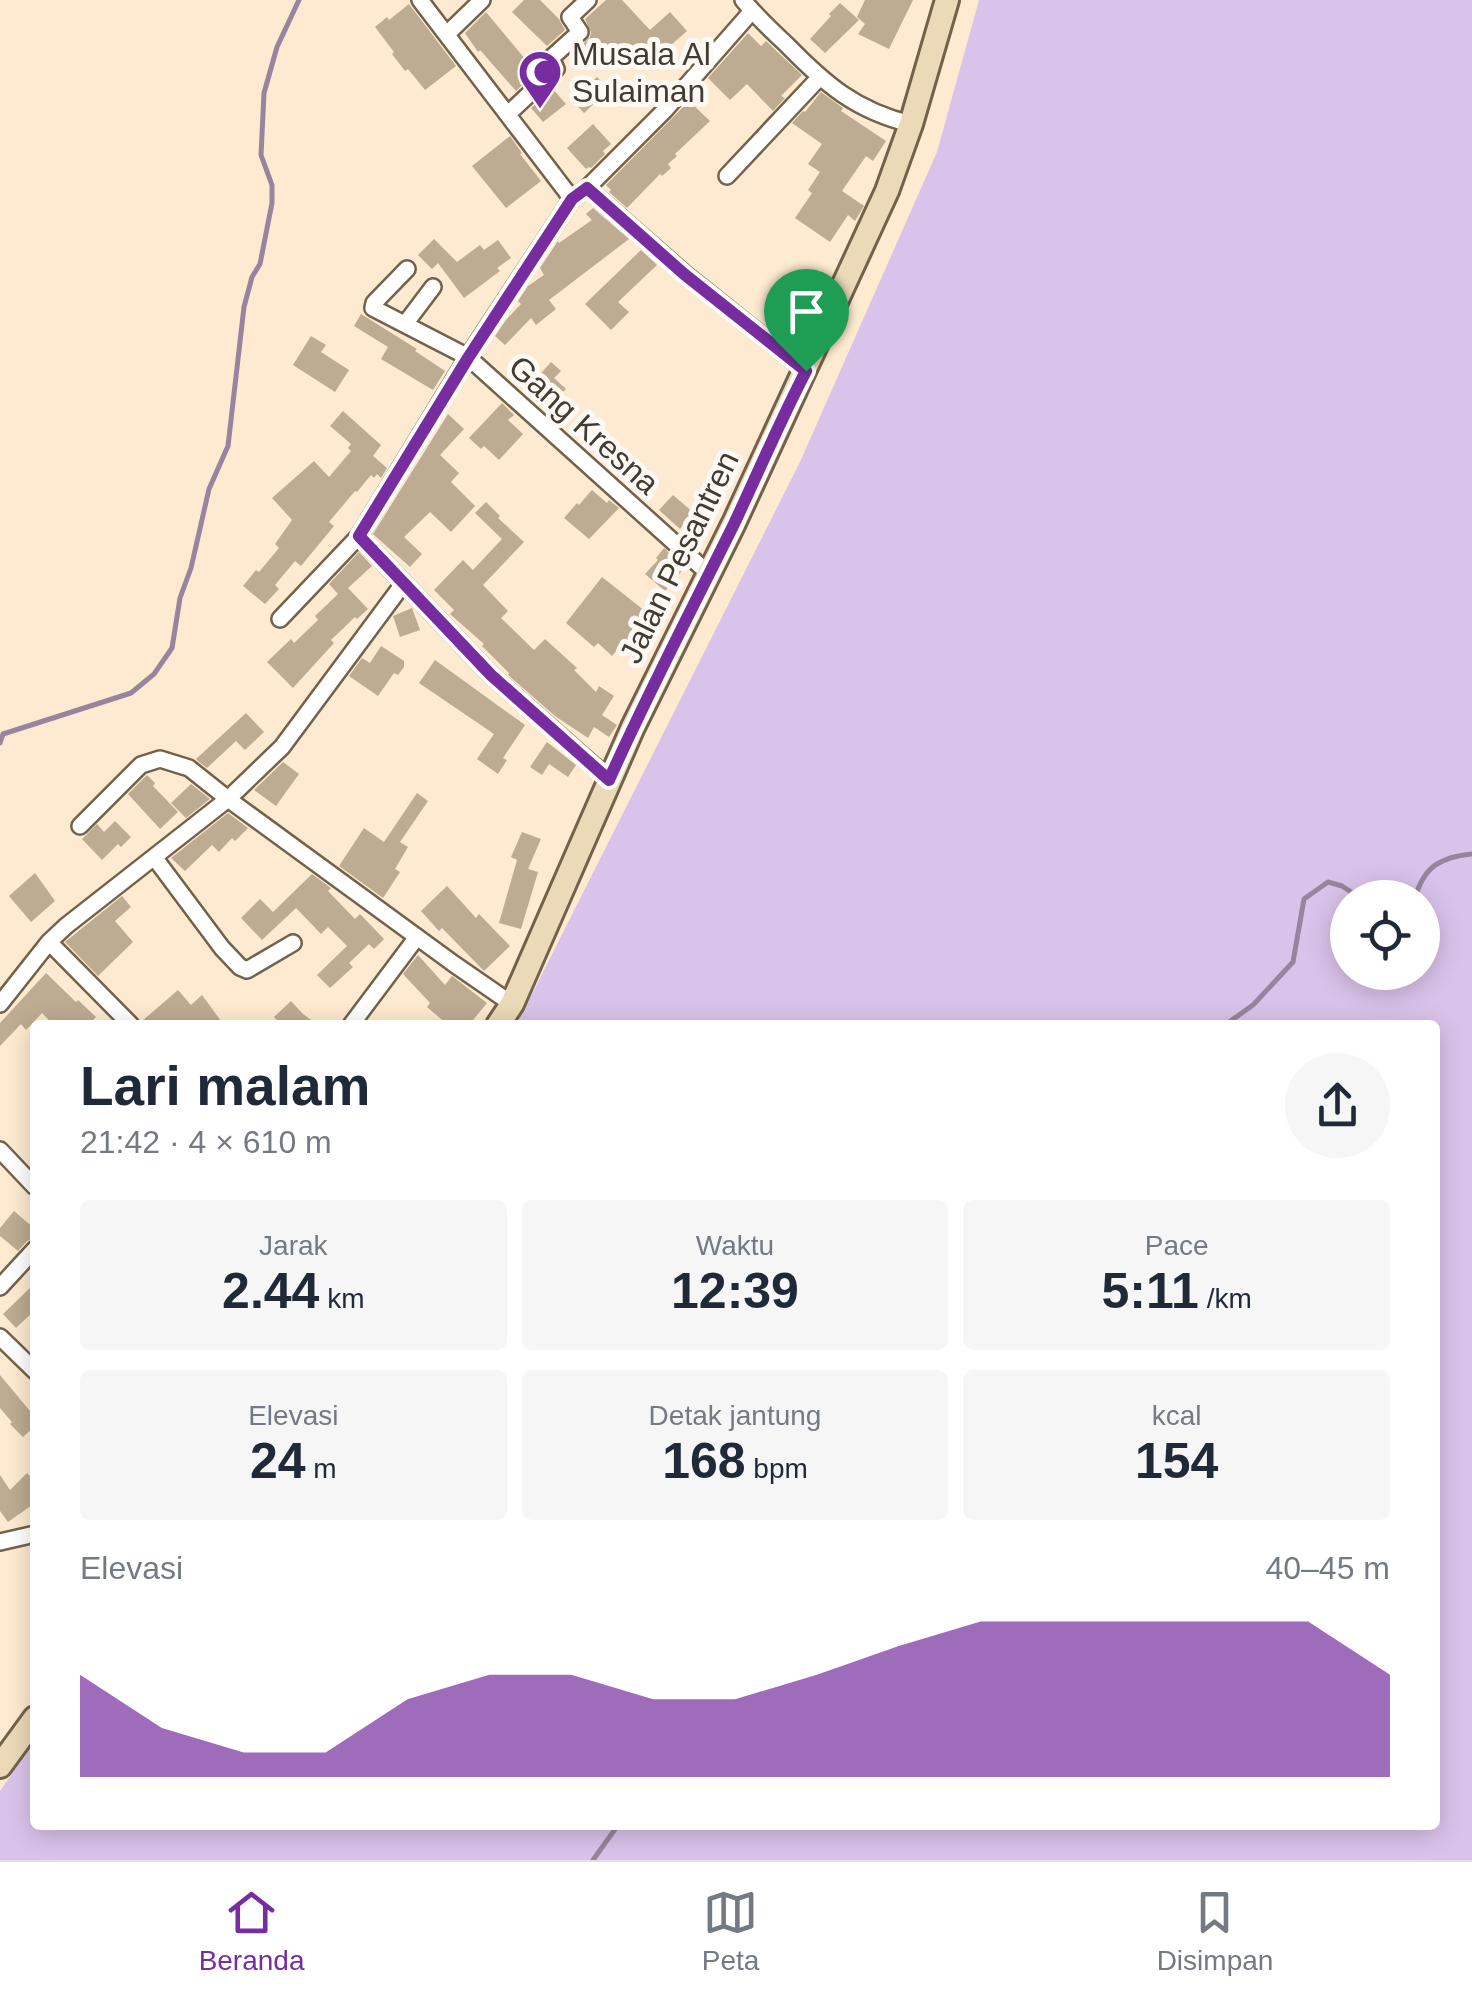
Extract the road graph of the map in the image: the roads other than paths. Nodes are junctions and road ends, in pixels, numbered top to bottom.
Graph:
1 (420, 0) edge
2 (482, 0) edge
3 (588, 0) edge
4 (947, 0) edge
5 (748, 6) edge
6 (448, 33) junction
7 (819, 78) junction
8 (508, 113) junction
9 (910, 124) junction
10 (727, 176) dead end
11 (587, 188) junction
12 (572, 199) junction
13 (407, 269) dead end
14 (433, 287) dead end
15 (405, 324) junction
16 (468, 358) junction
17 (806, 371) junction
18 (359, 536) junction
19 (708, 573) junction
20 (403, 584) junction
21 (280, 618) dead end
22 (609, 780) junction
23 (228, 799) junction
24 (80, 826) dead end
25 (154, 858) junction
26 (417, 937) junction
27 (49, 942) junction
28 (292, 943) dead end
29 (0, 1004) edge
30 (512, 1004) junction
31 (126, 1020) edge
32 (355, 1020) edge
33 (501, 1020) edge
34 (0, 1150) edge
35 (30, 1182) edge
36 (30, 1255) edge
37 (0, 1287) edge
38 (0, 1338) edge
39 (30, 1366) edge
40 (30, 1535) edge
41 (0, 1542) edge
42 (30, 1725) edge
43 (0, 1766) edge

1 - 6 street
2 - 6 street
3 - 8 street
4 - 9 main road, Jalan Pesantren
5 - 7 street
5 - 11 street
6 - 8 street
7 - 9 street
7 - 10 street
8 - 12 street
9 - 17 main road, Jalan Pesantren
11 - 12 street
11 - 17 street
12 - 16 street
13 - 15 street, Gang Kresna
14 - 15 street
15 - 16 street, Gang Kresna
16 - 18 street
16 - 19 street, Gang Kresna
17 - 19 main road, Jalan Pesantren
18 - 20 street
18 - 21 street
19 - 22 main road, Jalan Pesantren
20 - 22 street
20 - 23 street
22 - 30 main road, Jalan Pesantren
23 - 24 street
23 - 25 street
23 - 26 street
25 - 27 street
25 - 28 street
26 - 30 street
26 - 32 street
27 - 29 street
27 - 31 street
30 - 33 main road, Jalan Pesantren
34 - 35 street
36 - 37 street
38 - 39 street
40 - 41 street
42 - 43 main road

